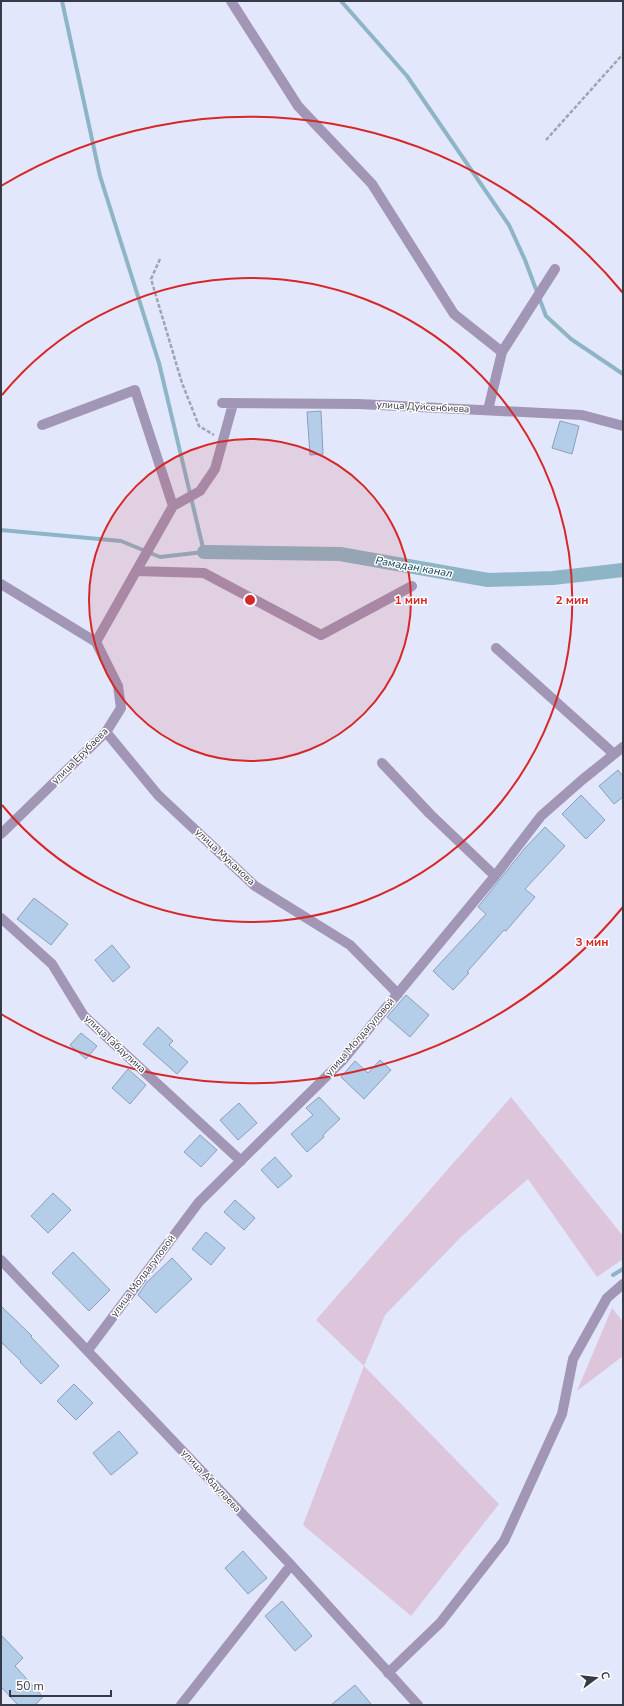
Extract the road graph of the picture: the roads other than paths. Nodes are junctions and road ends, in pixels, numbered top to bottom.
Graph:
1 (232, 1) edge
2 (555, 269) dead end
3 (502, 352) junction
4 (222, 403) dead end
5 (233, 404) junction
6 (488, 410) junction
7 (42, 425) dead end
8 (623, 426) edge
9 (173, 506) junction
10 (136, 571) junction
11 (1, 584) edge
12 (412, 586) dead end
13 (96, 642) junction
14 (496, 648) dead end
15 (106, 732) junction
16 (623, 747) edge
17 (614, 754) junction
18 (382, 763) dead end
19 (1, 834) edge
20 (495, 876) junction
21 (1, 918) edge
22 (398, 994) junction
23 (240, 1161) junction
24 (1, 1260) edge
25 (623, 1284) edge
26 (88, 1350) junction
27 (291, 1565) junction
28 (388, 1672) junction
29 (181, 1705) edge
30 (418, 1705) edge

1 - 3 street
2 - 3 street
3 - 6 street
4 - 5 street, улица Дуйсенбиева
5 - 6 street, улица Дуйсенбиева
5 - 9 street
6 - 8 street, улица Дуйсенбиева
7 - 9 street
9 - 10 street
10 - 12 street
10 - 13 street
11 - 13 street
13 - 15 street, улица Ерубаева
14 - 17 street
15 - 19 street, улица Ерубаева
15 - 22 street, улица Муканова
16 - 17 street, улица Молдагуловой
17 - 20 street, улица Молдагуловой
18 - 20 street
20 - 22 street, улица Молдагуловой
21 - 23 street, улица Габдулина
22 - 23 street, улица Молдагуловой
23 - 26 street, улица Молдагуловой
24 - 26 street, улица Абдулаева
25 - 28 street
26 - 27 street, улица Абдулаева
27 - 28 street, улица Абдулаева
27 - 29 street
28 - 30 street, улица Абдулаева

